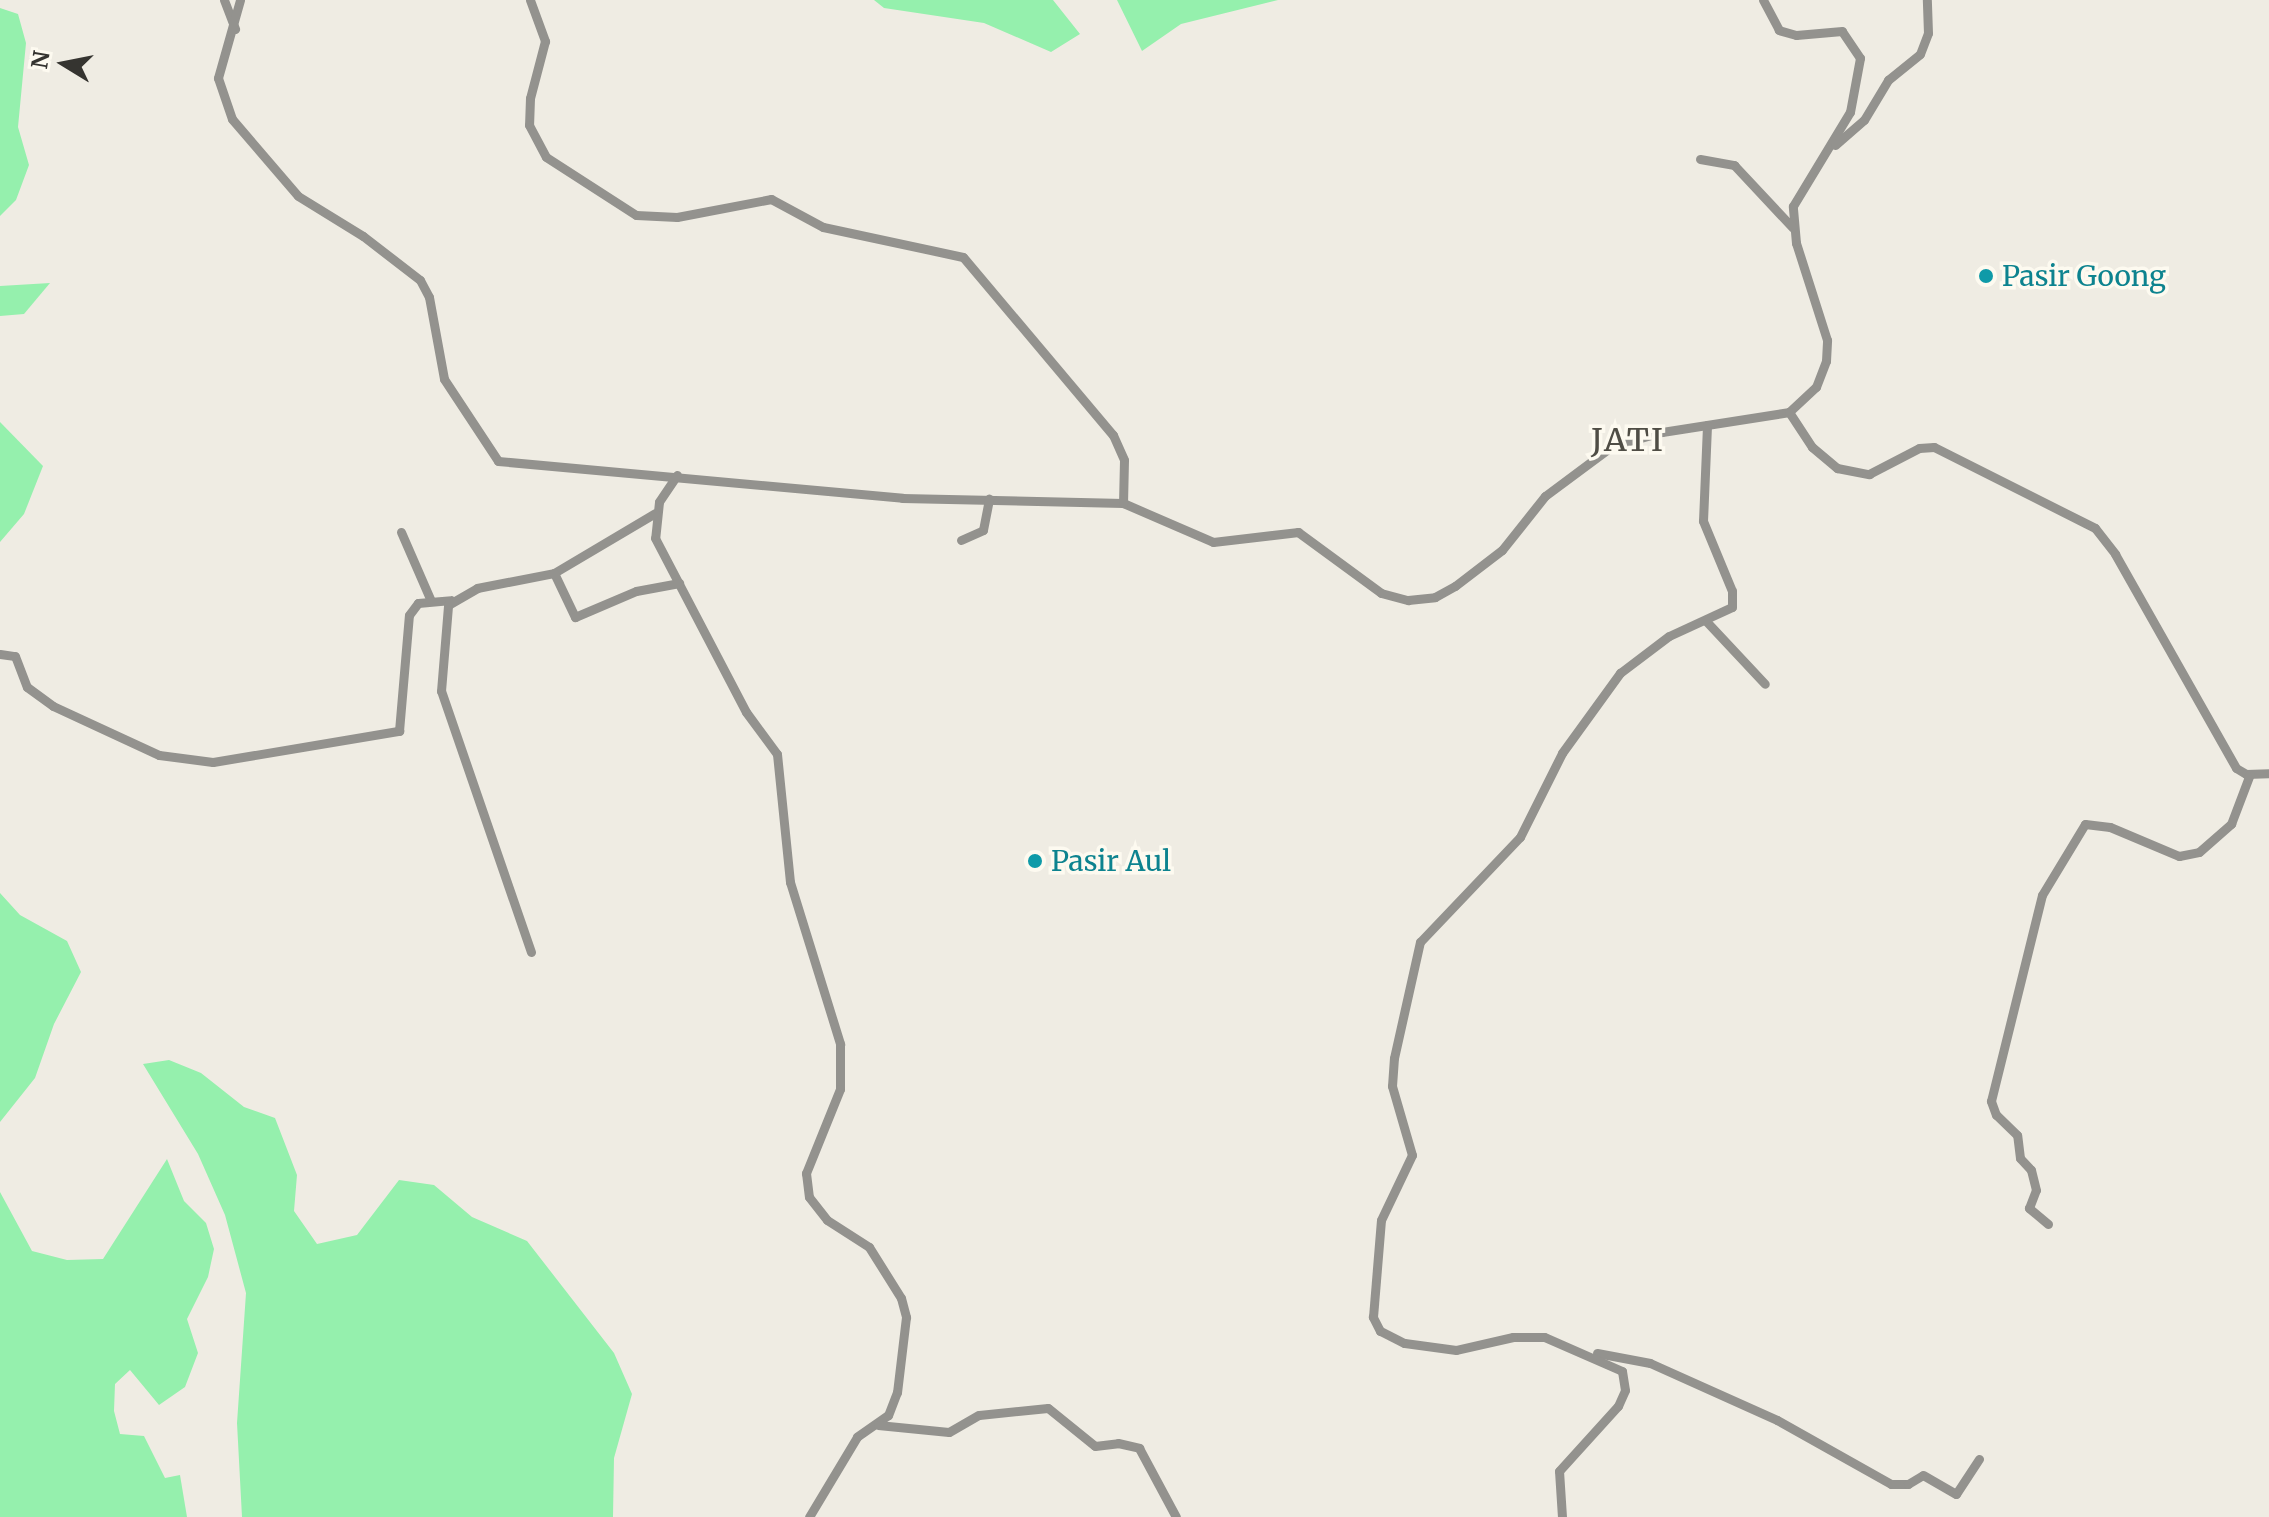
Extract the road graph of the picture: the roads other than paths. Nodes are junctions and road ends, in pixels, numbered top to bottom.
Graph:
1 (224, 0) edge
2 (240, 0) edge
3 (530, 0) edge
4 (1763, 0) edge
5 (1927, 0) edge
6 (235, 29) junction
7 (1833, 147) junction
8 (1700, 159) dead end
9 (1793, 228) junction
10 (1789, 412) junction
11 (1707, 425) junction
12 (677, 475) junction
13 (989, 499) junction
14 (1123, 503) junction
15 (655, 513) junction
16 (401, 532) dead end
17 (961, 540) dead end
18 (554, 573) junction
19 (679, 583) junction
20 (451, 600) junction
21 (431, 601) junction
22 (1706, 621) junction
23 (0, 654) edge
24 (1765, 684) dead end
25 (2269, 773) edge
26 (2250, 774) junction
27 (531, 952) dead end
28 (2048, 1224) dead end
29 (1590, 1353) junction
30 (878, 1425) junction
31 (1979, 1459) dead end
32 (809, 1517) edge
33 (1176, 1517) edge
34 (1562, 1517) edge

1 - 6 street
2 - 6 street
3 - 14 street
4 - 7 street
5 - 7 street
6 - 12 street
7 - 9 street
8 - 9 street
9 - 10 street
10 - 11 street
10 - 26 street
11 - 14 street
11 - 22 street
12 - 13 street
12 - 15 street
13 - 14 street
13 - 17 street
15 - 18 street
15 - 19 street
16 - 21 street
18 - 19 street
18 - 20 street
19 - 30 street
20 - 21 street
20 - 27 street
21 - 23 street
22 - 24 street
22 - 29 street
25 - 26 street
26 - 28 street
29 - 31 street
29 - 34 street
30 - 32 street
30 - 33 street

